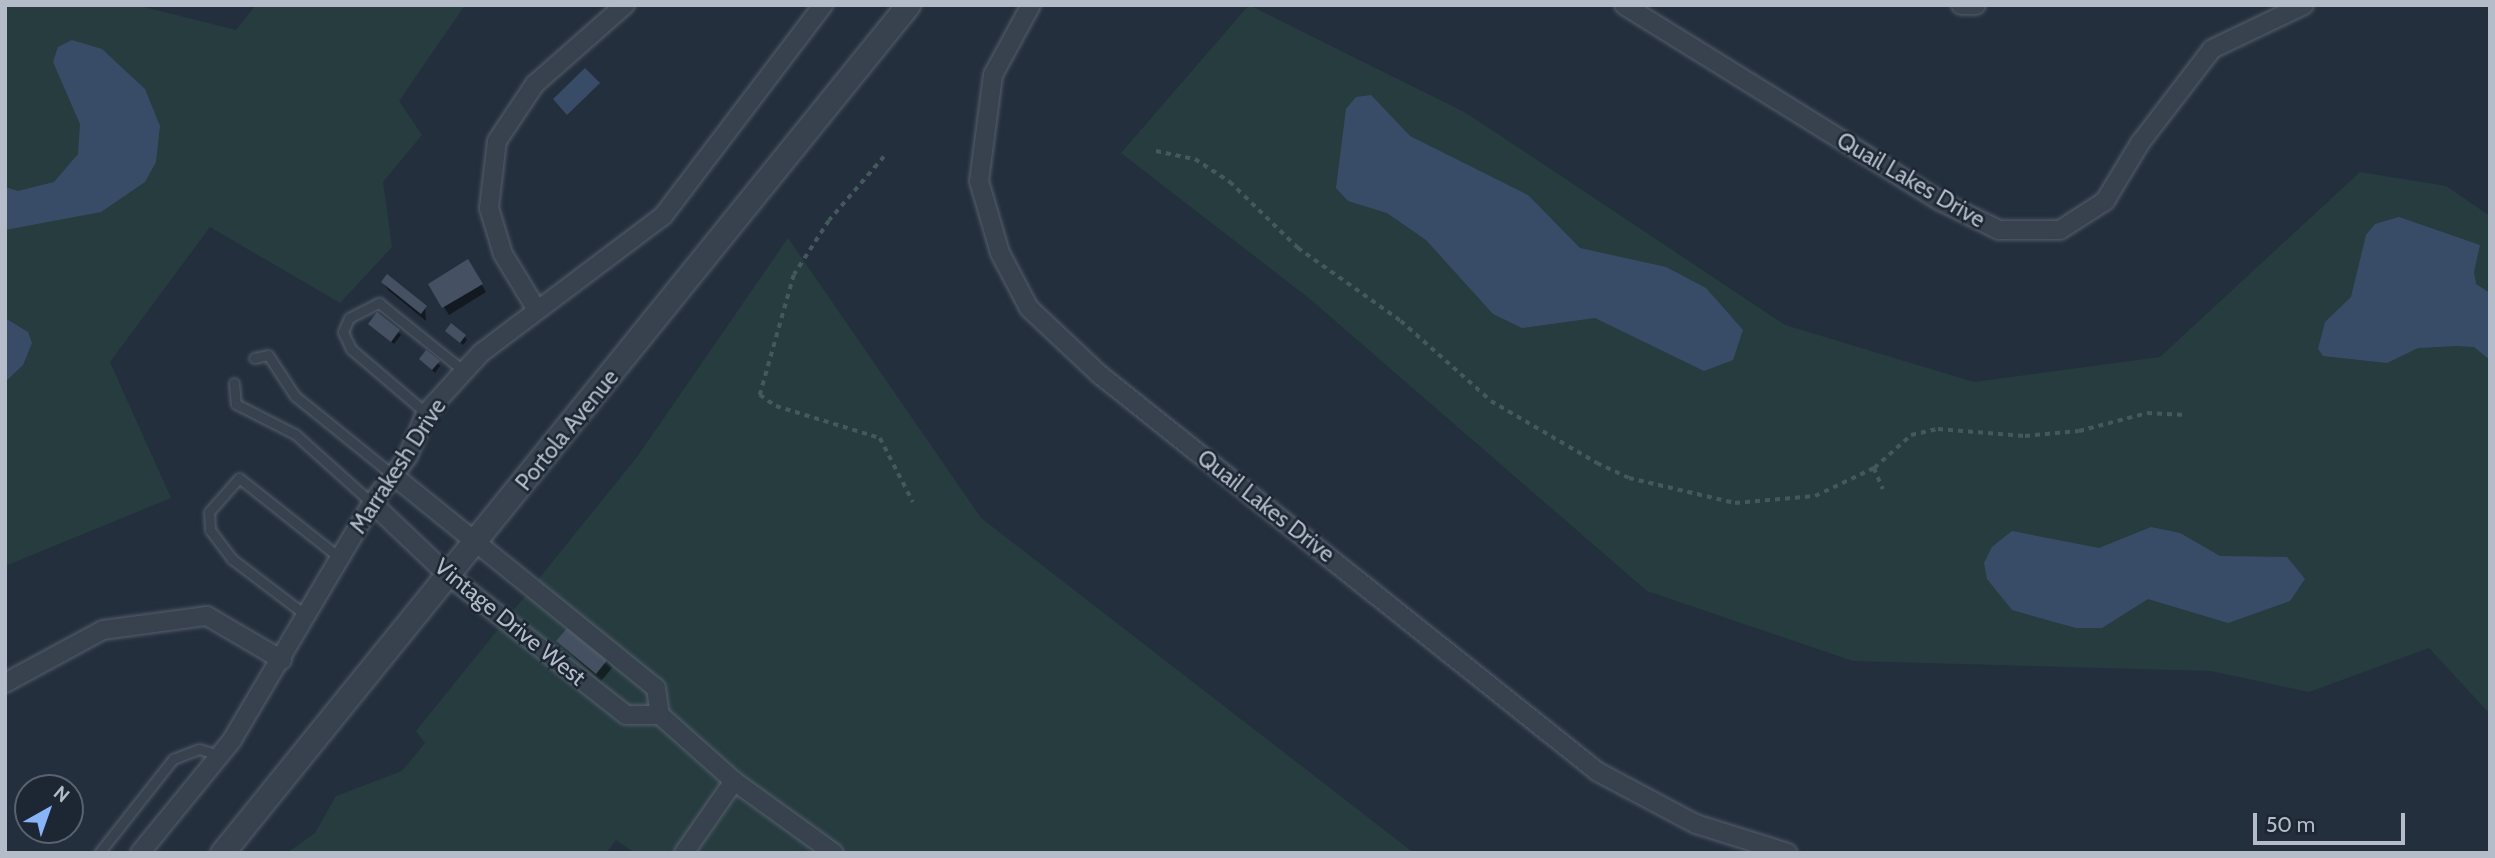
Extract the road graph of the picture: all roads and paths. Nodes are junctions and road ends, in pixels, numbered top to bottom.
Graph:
1 (625, 5) edge
2 (823, 5) edge
3 (908, 5) edge
4 (1031, 5) edge
5 (1624, 5) edge
6 (1961, 5) edge
7 (1976, 5) edge
8 (2304, 5) edge
9 (1156, 151) dead end
10 (884, 157) dead end
11 (537, 310) junction
12 (254, 358) dead end
13 (464, 371) junction
14 (234, 383) dead end
15 (426, 413) junction
16 (2186, 415) dead end
17 (1874, 468) junction
18 (394, 476) junction
19 (1883, 489) dead end
20 (913, 502) dead end
21 (372, 503) junction
22 (476, 544) junction
23 (340, 558) junction
24 (449, 576) junction
25 (307, 616) junction
26 (282, 660) junction
27 (5, 683) edge
28 (660, 715) junction
29 (219, 755) junction
30 (734, 781) junction
31 (99, 853) edge
32 (141, 853) edge
33 (222, 853) edge
34 (684, 853) edge
35 (834, 853) edge
36 (1788, 853) edge

1 - 11 street
2 - 11 street, Marrakesh Drive
3 - 22 street, Portola Avenue
4 - 36 street, Quail Lakes Drive
5 - 8 street, Quail Lakes Drive
6 - 7 street
9 - 17 path
10 - 20 path
11 - 13 street, Marrakesh Drive
12 - 18 lane
13 - 15 street, Marrakesh Drive
13 - 15 lane
14 - 21 lane
15 - 18 street, Marrakesh Drive
16 - 17 path
17 - 19 path
18 - 21 street, Marrakesh Drive
18 - 22 street, Vintage Drive West
21 - 23 street, Marrakesh Drive
21 - 24 street, Vintage Drive West
22 - 24 street, Portola Avenue
22 - 28 street, Vintage Drive West
23 - 25 street, Marrakesh Drive
23 - 25 lane
24 - 28 street, Vintage Drive West
24 - 33 street, Portola Avenue
25 - 26 street, Marrakesh Drive
26 - 27 street
26 - 29 street, Marrakesh Drive
28 - 30 street
29 - 31 lane
29 - 32 street, Marrakesh Drive
30 - 34 street
30 - 35 street

